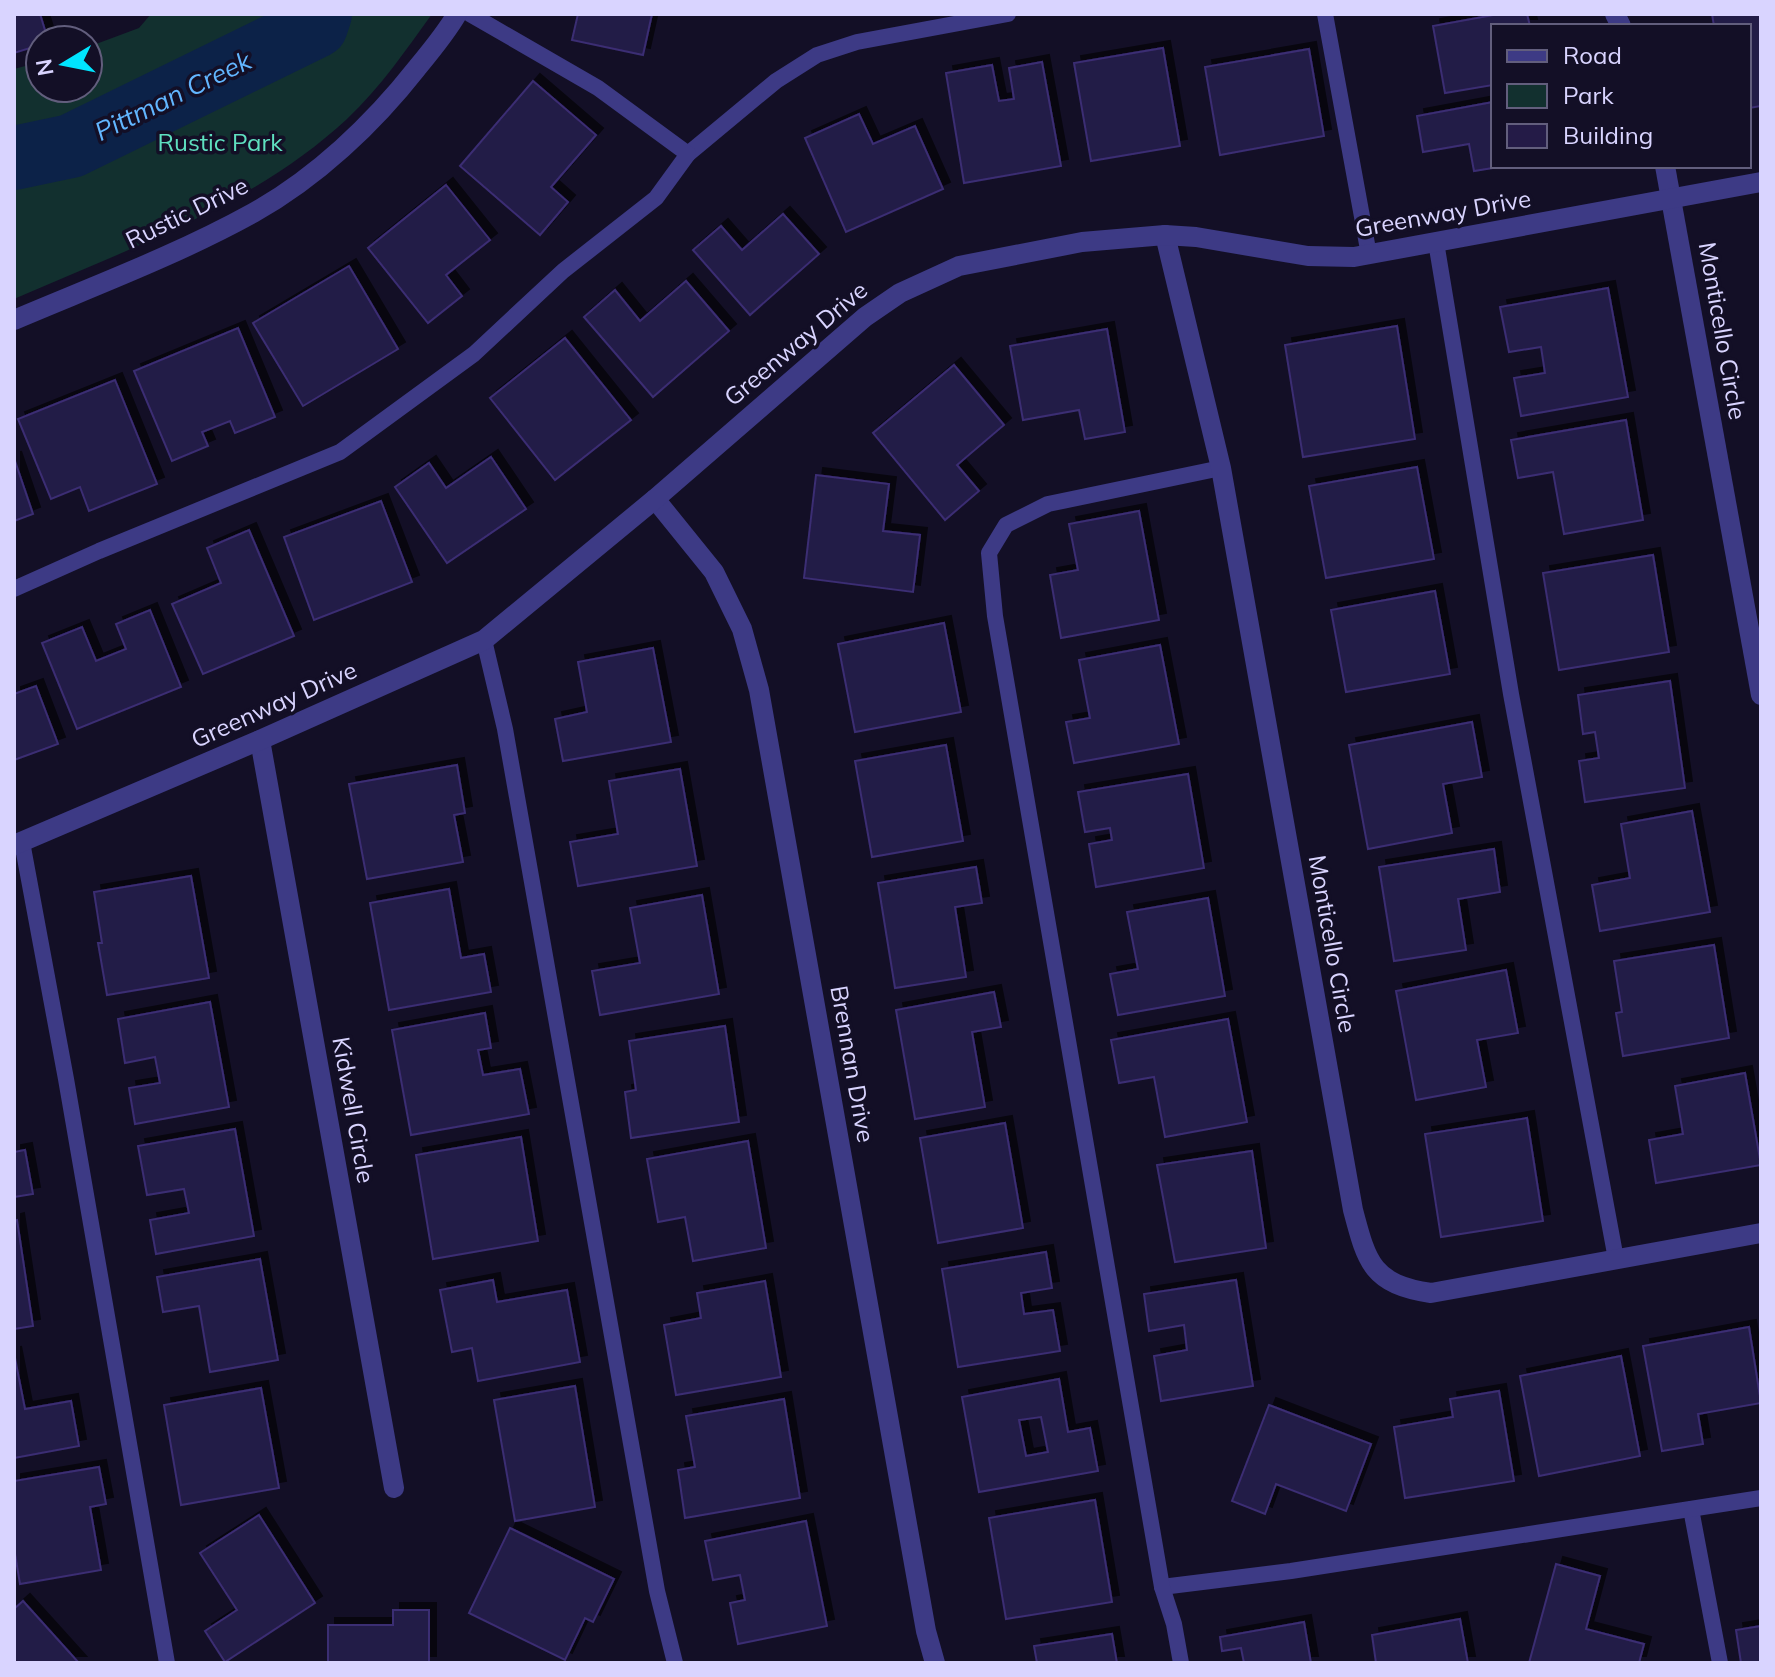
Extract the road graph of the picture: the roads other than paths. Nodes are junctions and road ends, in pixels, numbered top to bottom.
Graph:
1 (457, 14) edge
2 (470, 14) edge
3 (1008, 14) edge
4 (1325, 14) edge
5 (688, 154) junction
6 (1665, 168) edge
7 (1761, 182) edge
8 (1672, 199) junction
9 (1165, 235) junction
10 (1436, 242) junction
11 (1369, 255) junction
12 (14, 320) edge
13 (1221, 468) junction
14 (655, 499) junction
15 (14, 589) edge
16 (484, 640) junction
17 (1761, 695) edge
18 (260, 740) junction
19 (18, 844) edge
20 (1761, 1233) edge
21 (1616, 1259) junction
22 (394, 1488) dead end
23 (1761, 1498) edge
24 (1691, 1509) junction
25 (1162, 1587) junction
26 (167, 1663) edge
27 (675, 1663) edge
28 (935, 1663) edge
29 (1181, 1663) edge
30 (1720, 1663) edge

1 - 12 street, Rustic Drive
2 - 5 lane
3 - 5 lane
4 - 11 lane
5 - 15 lane
6 - 8 street, Monticello Circle
7 - 8 street, Greenway Drive
8 - 10 street, Greenway Drive
8 - 17 street, Monticello Circle
9 - 11 street, Greenway Drive
9 - 13 street, Monticello Circle
9 - 14 street, Greenway Drive
10 - 11 street, Greenway Drive
10 - 21 lane
13 - 21 street, Monticello Circle
13 - 25 lane
14 - 16 street, Greenway Drive
14 - 28 street, Brennan Drive
16 - 18 street, Greenway Drive
16 - 27 lane
18 - 19 street, Greenway Drive
18 - 22 street, Kidwell Circle
19 - 26 lane
20 - 21 street, Monticello Circle
23 - 24 lane
24 - 25 lane
24 - 30 lane
25 - 29 lane

